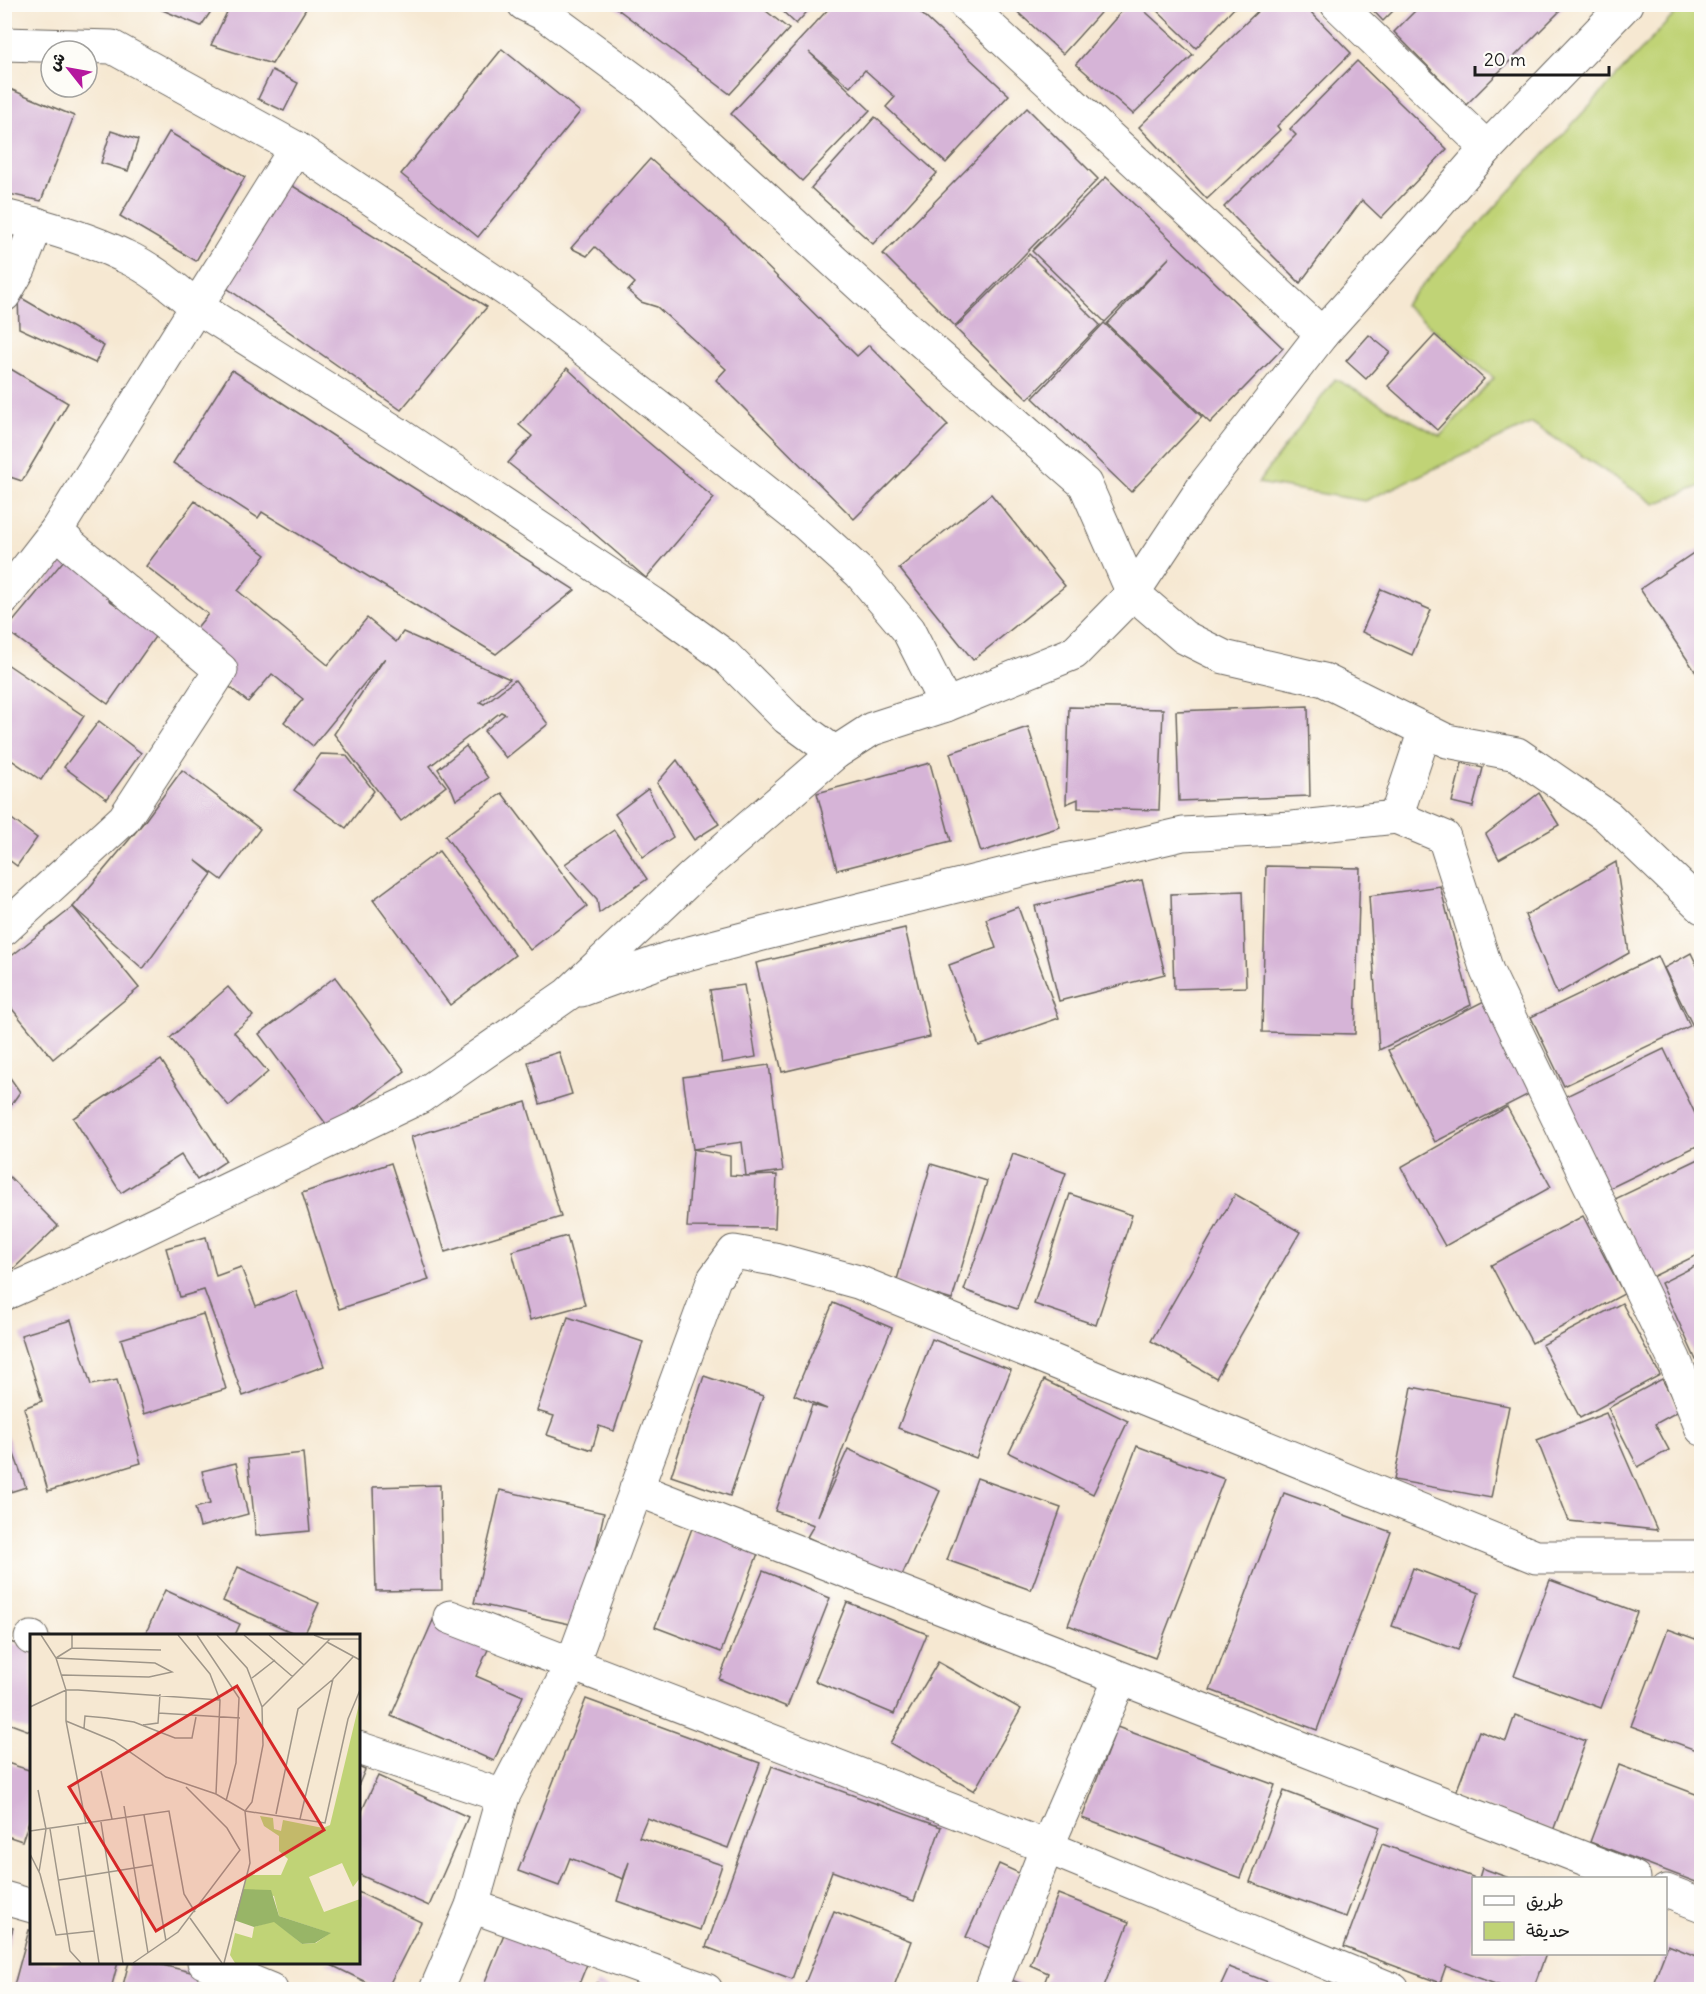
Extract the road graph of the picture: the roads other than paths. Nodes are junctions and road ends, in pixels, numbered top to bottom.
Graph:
1 (524, 4) edge
2 (965, 4) edge
3 (1337, 4) edge
4 (1626, 4) edge
5 (4, 44) edge
6 (296, 148) junction
7 (1487, 148) junction
8 (4, 216) edge
9 (37, 224) junction
10 (4, 295) edge
11 (197, 307) junction
12 (1322, 334) junction
13 (56, 531) junction
14 (1133, 593) junction
15 (4, 598) edge
16 (946, 705) junction
17 (1425, 730) junction
18 (835, 753) junction
19 (1396, 817) junction
20 (1701, 907) edge
21 (4, 929) edge
22 (568, 994) junction
23 (4, 1294) edge
24 (1701, 1429) edge
25 (636, 1489) junction
26 (1701, 1557) edge
27 (450, 1617) dead end
28 (572, 1664) junction
29 (1120, 1679) junction
30 (360, 1749) edge
31 (504, 1796) junction
32 (1047, 1847) junction
33 (1631, 1877) edge
34 (1667, 1892) edge
35 (4, 1898) edge
36 (30, 1905) edge
37 (1701, 1905) edge
38 (472, 1906) junction
39 (209, 1964) edge
40 (271, 1989) edge
41 (436, 1989) edge
42 (706, 1989) edge
43 (991, 1989) edge
44 (1393, 1989) edge

1 - 14 street
2 - 12 street
3 - 7 street
4 - 7 street
5 - 6 street
6 - 11 street
6 - 16 street
7 - 12 street
8 - 9 street
9 - 10 street
9 - 11 street
11 - 13 street
11 - 18 street
12 - 14 street
13 - 15 street
13 - 21 street
14 - 16 street
14 - 17 street
16 - 18 street
17 - 19 street
17 - 20 street
18 - 22 street
19 - 22 street
19 - 24 street
22 - 23 street
25 - 26 street
25 - 28 street
25 - 29 street
27 - 28 street
28 - 31 street
28 - 32 street
29 - 32 street
29 - 33 street
30 - 31 street
31 - 38 street
32 - 43 street
32 - 44 street
34 - 37 street
35 - 36 street
38 - 41 street
38 - 42 street
39 - 40 street

